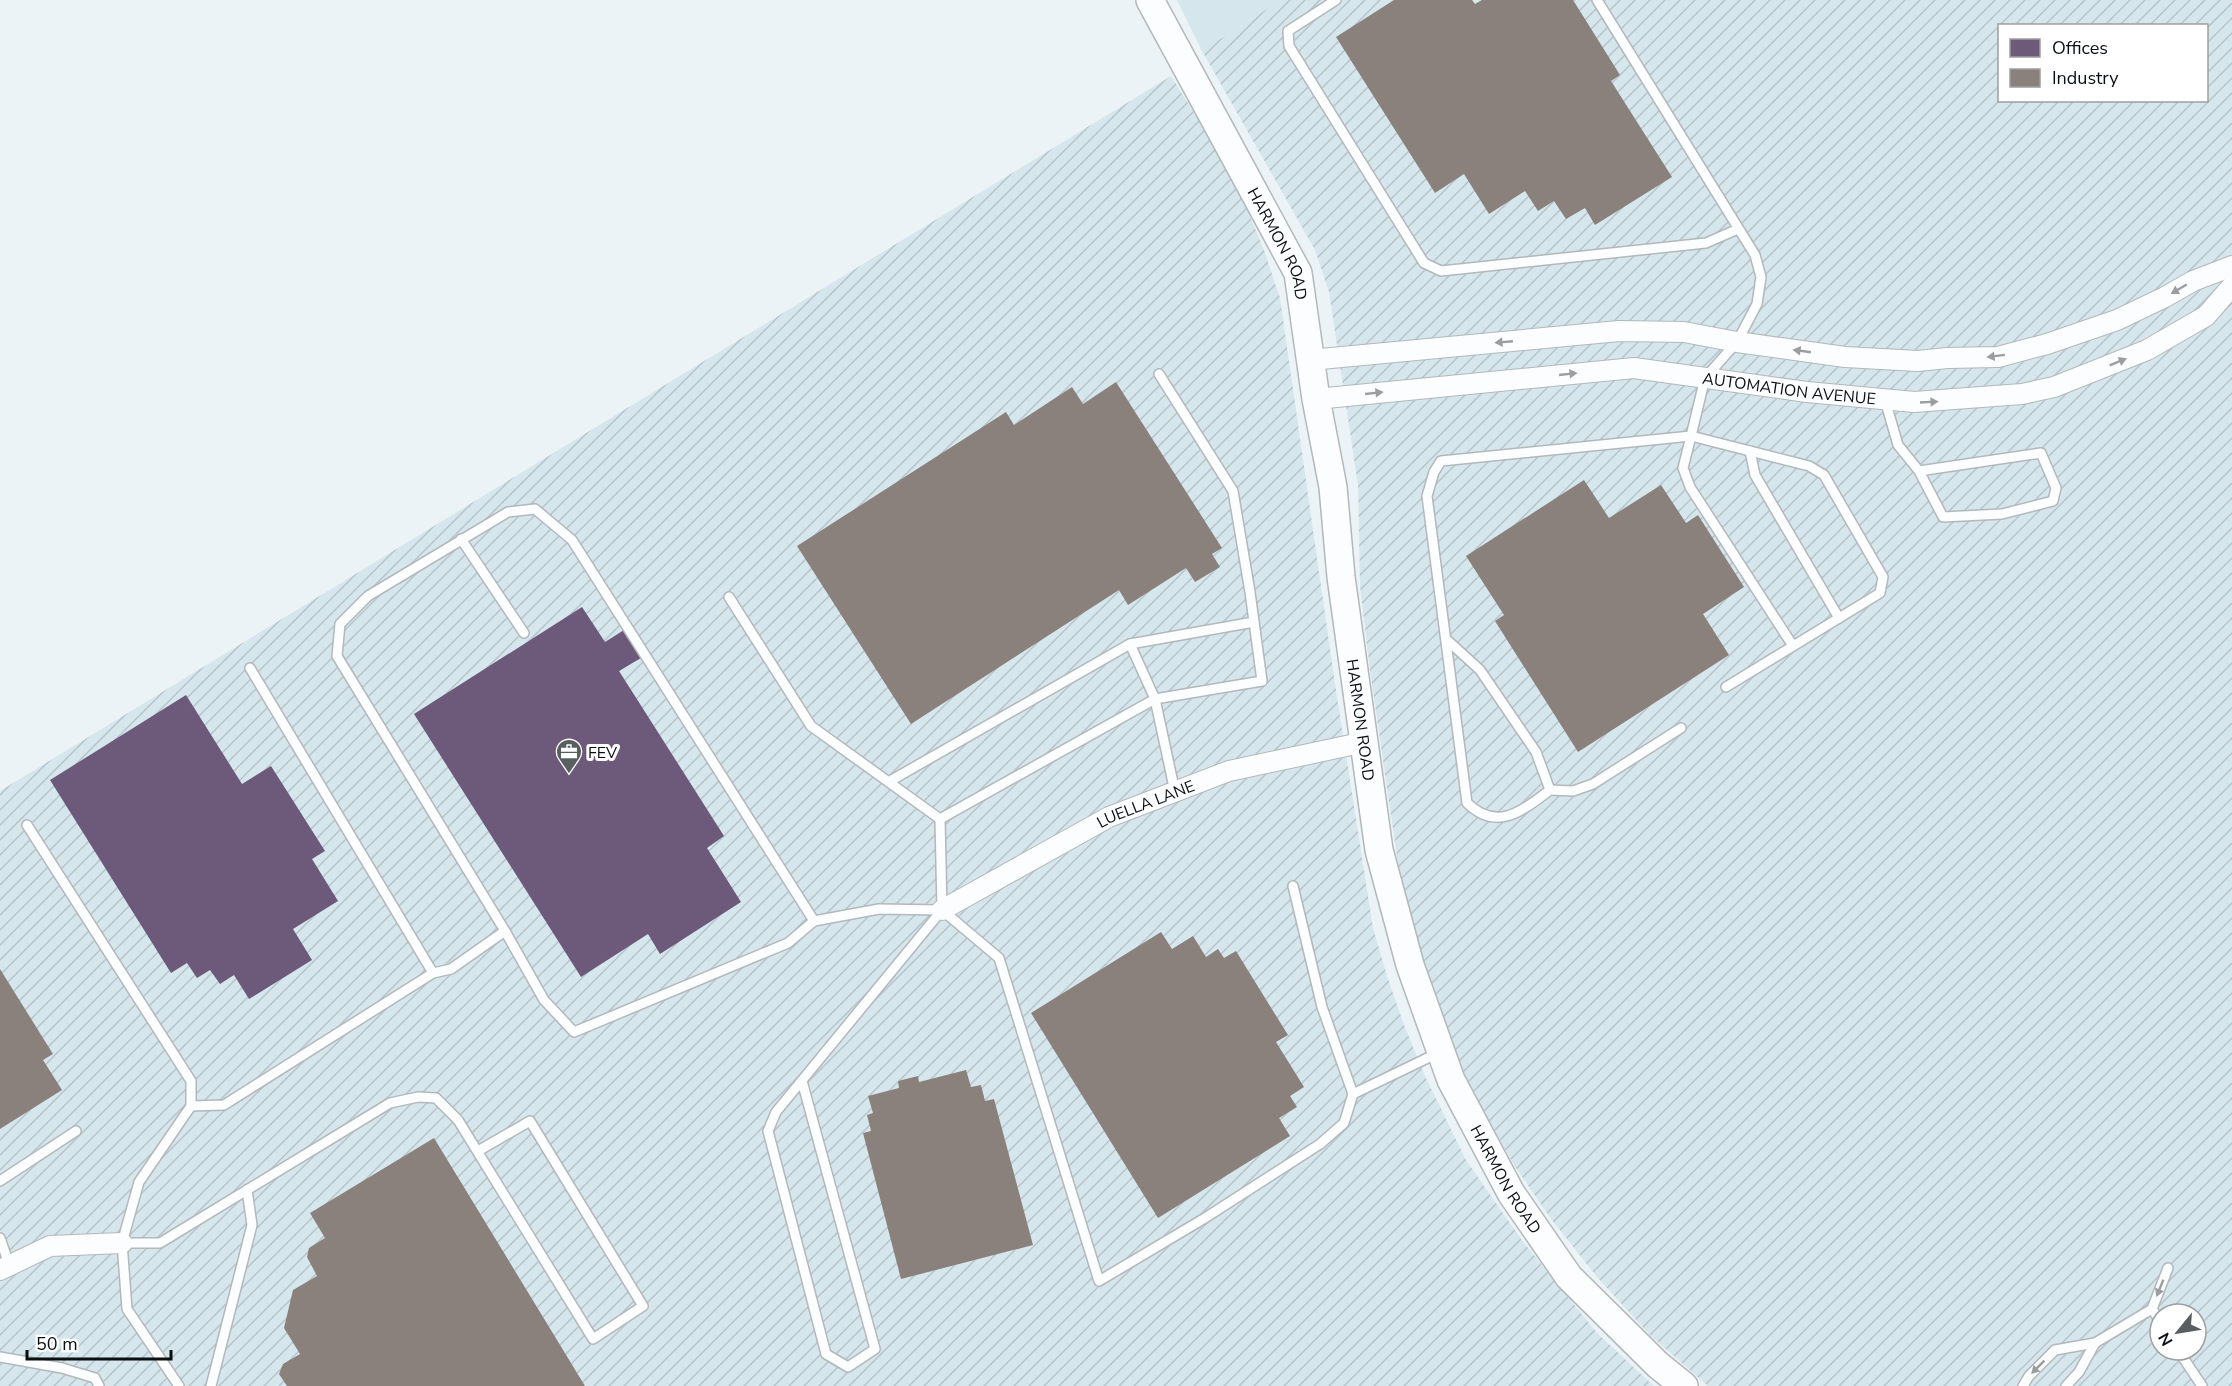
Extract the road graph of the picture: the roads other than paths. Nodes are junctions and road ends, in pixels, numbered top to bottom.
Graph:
1 (1150, 0) edge
2 (1336, 0) edge
3 (1597, 0) edge
4 (1738, 229) junction
5 (2232, 266) edge
6 (2232, 286) edge
7 (1737, 342) junction
8 (1310, 360) junction
9 (1159, 374) dead end
10 (1705, 378) junction
11 (1316, 399) junction
12 (1885, 400) junction
13 (1691, 436) junction
14 (1750, 451) junction
15 (1919, 471) junction
16 (461, 539) junction
17 (729, 597) dead end
18 (1839, 618) junction
19 (1254, 622) junction
20 (524, 633) dead end
21 (1446, 639) junction
22 (1130, 644) junction
23 (1793, 646) junction
24 (250, 668) dead end
25 (1726, 687) dead end
26 (1155, 699) junction
27 (1681, 728) dead end
28 (1365, 742) junction
29 (890, 781) junction
30 (1550, 790) junction
31 (1175, 792) junction
32 (940, 819) junction
33 (27, 825) dead end
34 (1293, 886) dead end
35 (942, 910) junction
36 (814, 921) junction
37 (506, 931) junction
38 (433, 973) junction
39 (1441, 1052) junction
40 (802, 1082) junction
41 (1353, 1094) junction
42 (191, 1106) junction
43 (76, 1131) dead end
44 (478, 1151) junction
45 (0, 1181) edge
46 (247, 1190) junction
47 (0, 1238) edge
48 (122, 1243) junction
49 (5, 1267) edge
50 (2168, 1268) dead end
51 (2155, 1302) edge
52 (2148, 1311) edge
53 (2095, 1343) junction
54 (0, 1357) edge
55 (2186, 1362) edge
56 (99, 1386) edge
57 (179, 1386) edge
58 (211, 1386) edge
59 (1683, 1386) edge
60 (2023, 1386) edge
61 (2066, 1386) edge
62 (2202, 1386) edge

1 - 8 street, HARMON ROAD
2 - 4 lane
3 - 4 lane
4 - 7 lane
5 -> 7 street
12 -> 6 street, AUTOMATION AVENUE
7 -> 8 street
7 - 10 lane
8 - 11 street, HARMON ROAD
9 - 19 lane
11 -> 10 street, AUTOMATION AVENUE
10 - 12 street, AUTOMATION AVENUE
10 - 13 lane
11 - 28 street, HARMON ROAD
12 - 15 lane
13 - 14 lane
13 - 21 lane
13 - 23 lane
14 - 18 lane
14 - 18 lane
15 - 15 lane
16 - 20 lane
16 - 36 lane
16 - 37 lane
17 - 29 lane
18 - 23 lane
19 - 22 lane
19 - 26 lane
21 - 30 lane
21 - 30 lane
22 - 26 lane
22 - 29 lane
23 - 25 lane
24 - 38 lane
26 - 31 lane
26 - 32 lane
27 - 30 lane
28 - 31 street, LUELLA LANE
28 - 39 street, HARMON ROAD
29 - 32 lane
31 - 35 street, LUELLA LANE
32 - 35 lane
33 - 42 lane
34 - 41 lane
35 - 36 lane
35 - 40 lane
35 - 41 lane
36 - 37 lane
37 - 38 lane
38 - 42 lane
39 - 41 lane
39 - 59 street, HARMON ROAD
40 - 40 lane
42 - 48 lane
43 - 45 lane
44 - 44 lane
44 - 46 lane
46 - 48 lane
46 - 58 lane
47 - 49 lane
48 - 49 street
48 - 57 lane
50 -> 51 lane
52 - 53 lane
53 -> 60 lane
53 - 61 lane
54 - 56 lane
55 - 62 lane

